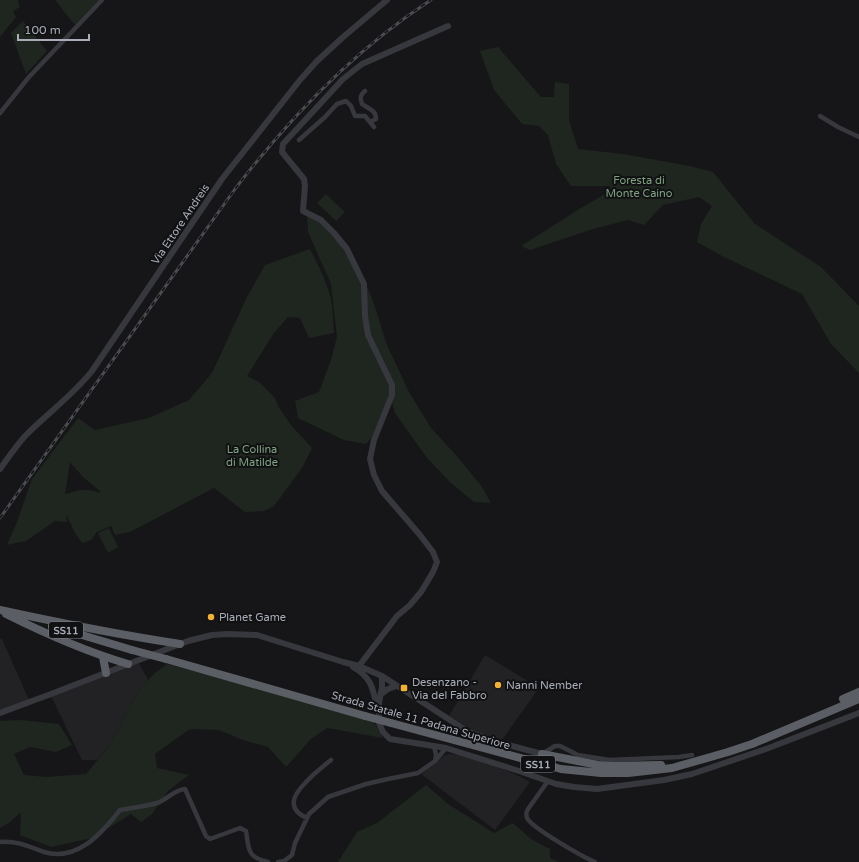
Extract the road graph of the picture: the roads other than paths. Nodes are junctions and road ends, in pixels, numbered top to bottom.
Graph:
1 (102, 0) edge
2 (387, 0) edge
3 (448, 26) dead end
4 (365, 91) dead end
5 (0, 113) edge
6 (820, 116) dead end
7 (370, 122) junction
8 (374, 127) dead end
9 (859, 137) edge
10 (299, 140) dead end
11 (0, 470) edge
12 (0, 610) edge
13 (180, 644) junction
14 (103, 657) junction
15 (347, 663) junction
16 (128, 664) junction
17 (359, 666) junction
18 (106, 673) junction
19 (382, 676) junction
20 (396, 686) junction
21 (373, 690) junction
22 (859, 692) edge
23 (381, 694) junction
24 (859, 699) edge
25 (859, 704) edge
26 (379, 712) junction
27 (0, 713) edge
28 (859, 713) edge
29 (752, 744) junction
30 (434, 746) junction
31 (446, 748) junction
32 (542, 754) junction
33 (692, 755) dead end
34 (330, 760) dead end
35 (434, 761) junction
36 (688, 764) junction
37 (548, 781) junction
38 (307, 818) junction
39 (0, 842) edge
40 (268, 862) edge
41 (278, 862) edge
42 (595, 862) edge

1 - 5 street
2 - 11 street, Via Ettore Andreis
3 - 17 street
4 - 7 street
6 - 9 street
7 - 8 street
7 - 10 street
12 - 13 highway
12 - 14 highway
12 - 36 highway, Strada Statale 11 Padana Superiore / SS11, bridge
13 - 15 street
13 - 16 street
14 - 16 highway
14 - 18 highway
15 - 17 street
15 - 21 street
16 - 18 street
17 - 19 street
18 - 27 street
19 - 20 street
19 - 21 street
19 - 23 street
20 - 23 street
20 - 32 street
21 - 26 street
22 - 29 highway
23 - 26 street
24 - 29 highway, Strada Statale 11 Padana Superiore / SS11
25 - 29 highway
26 - 30 street
28 - 37 street
29 - 36 highway, Strada Statale 11 Padana Superiore / SS11
30 - 31 street
30 - 35 street
31 - 35 street
31 - 37 street
32 - 33 street
32 - 36 highway
34 - 38 street
35 - 38 street
37 - 42 street
38 - 41 street
39 - 40 street

